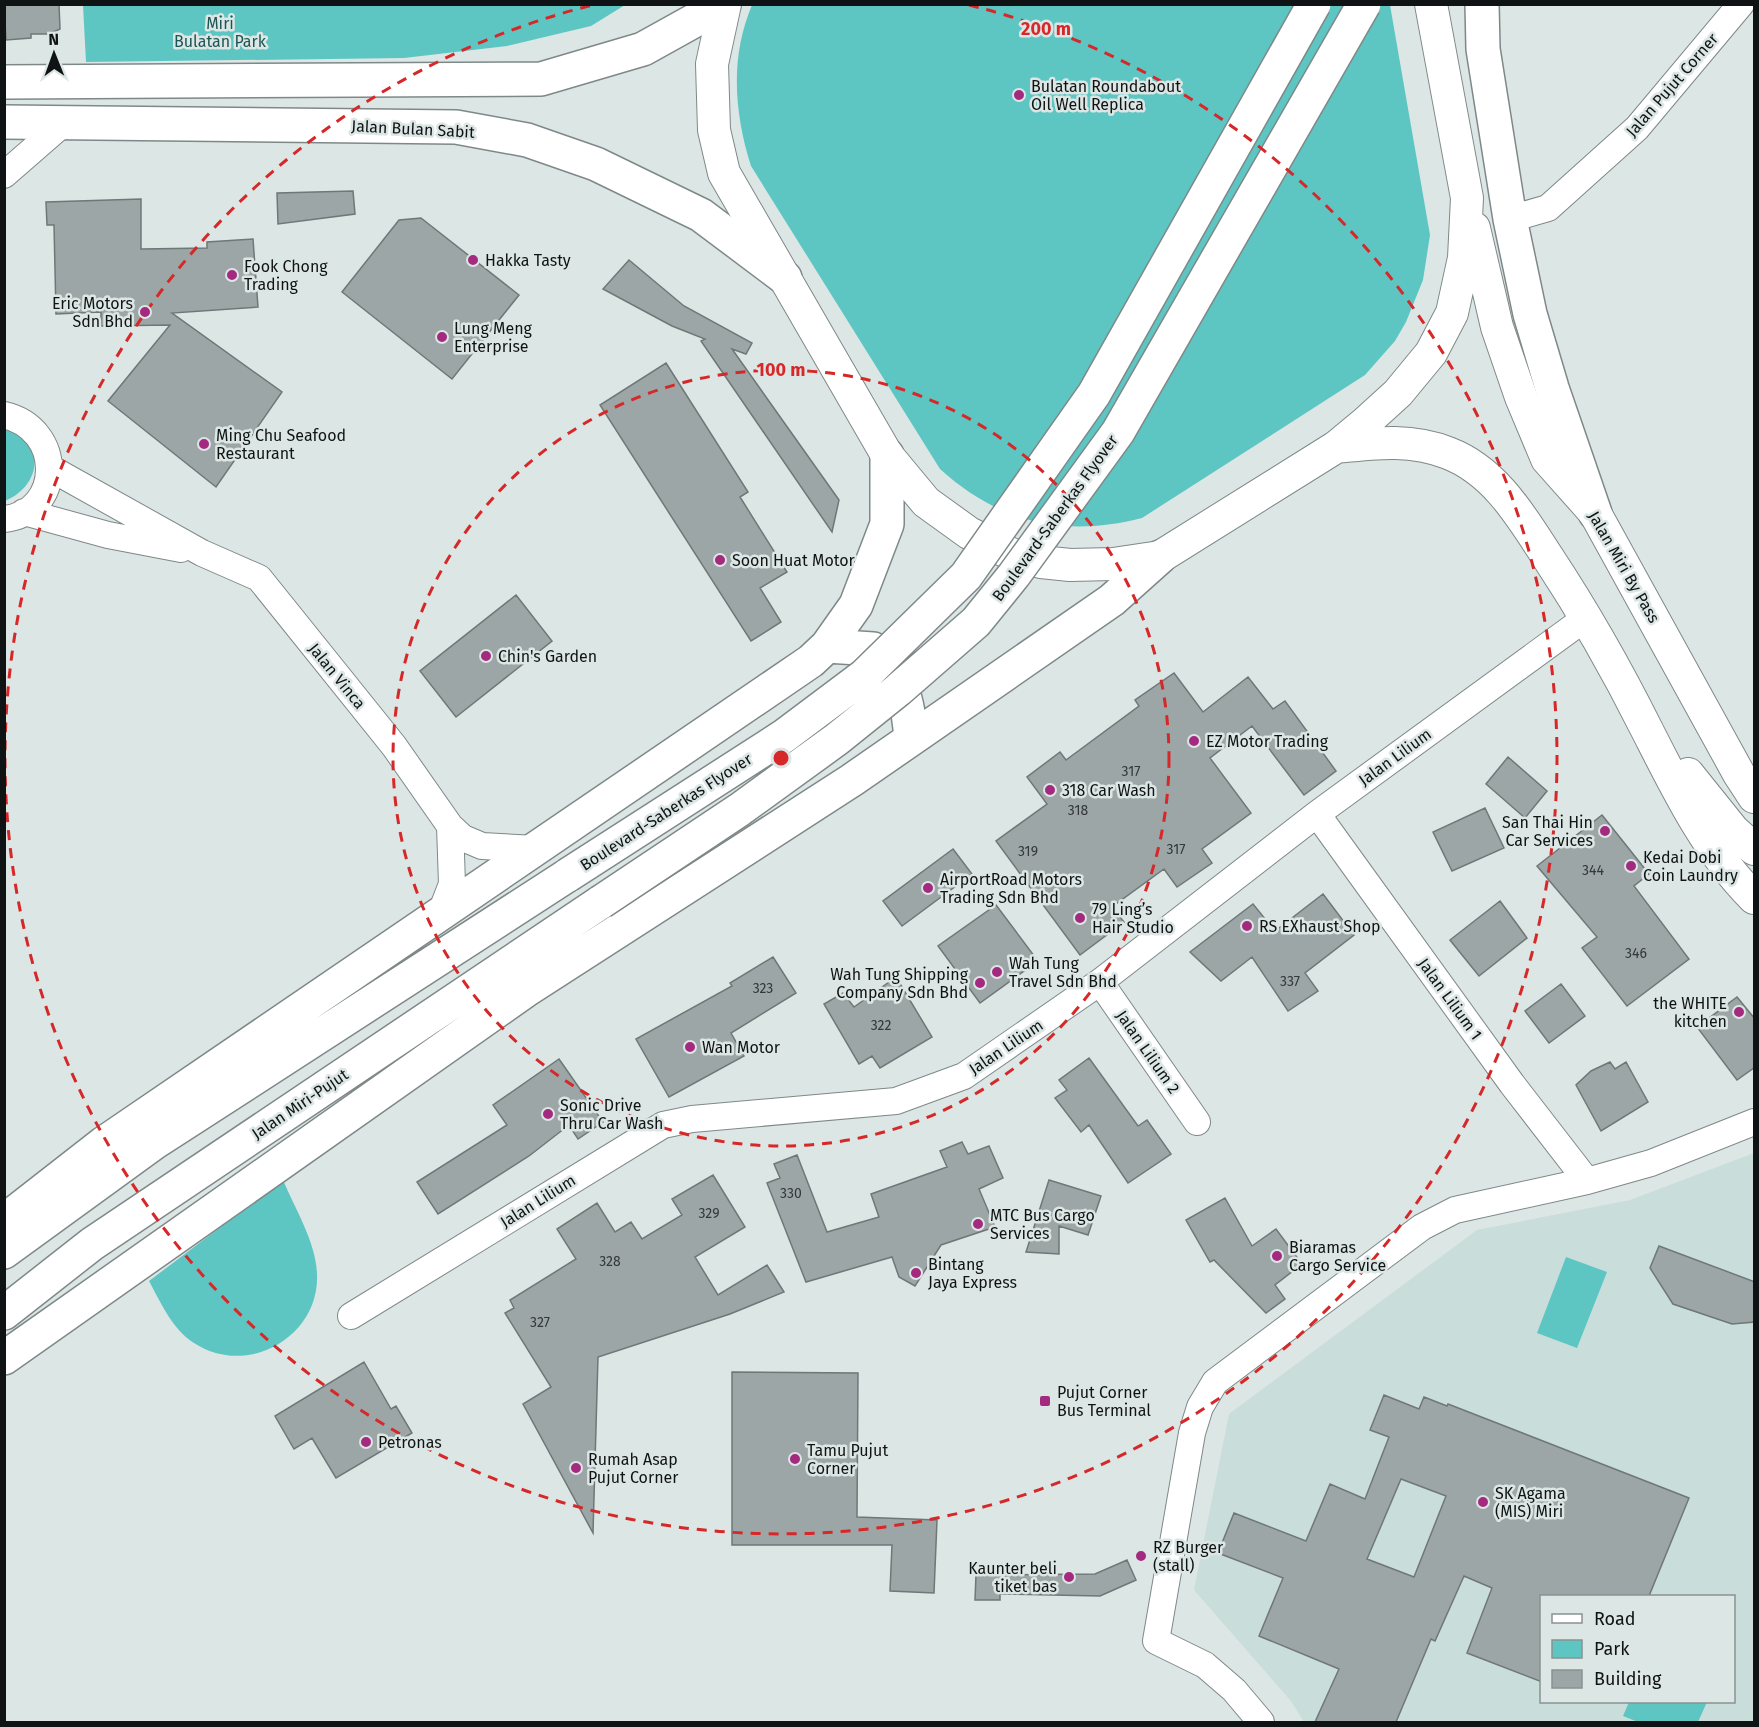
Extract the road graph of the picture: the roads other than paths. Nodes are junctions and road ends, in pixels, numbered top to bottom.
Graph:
1 (725, 4) edge
2 (1314, 4) edge
3 (1364, 4) edge
4 (1431, 4) edge
5 (1482, 4) edge
6 (1741, 4) edge
7 (4, 82) edge
8 (66, 121) junction
9 (4, 122) edge
10 (4, 175) edge
11 (1467, 198) junction
12 (1510, 219) junction
13 (785, 278) junction
14 (8, 409) edge
15 (1336, 447) junction
16 (887, 455) junction
17 (50, 468) junction
18 (1595, 513) junction
19 (14, 515) edge
20 (202, 553) junction
21 (1160, 557) junction
22 (1587, 617) junction
23 (827, 646) junction
24 (1648, 730) junction
25 (911, 738) junction
26 (1749, 785) edge
27 (1317, 814) junction
28 (450, 826) junction
29 (536, 849) junction
30 (1755, 849) edge
31 (1755, 898) edge
32 (601, 902) joint
33 (440, 915) junction
34 (1100, 982) junction
35 (1197, 1122) dead end
36 (1755, 1122) edge
37 (1587, 1181) junction
38 (4, 1221) edge
39 (4, 1252) edge
40 (4, 1313) edge
41 (351, 1316) dead end
42 (4, 1358) edge
43 (1261, 1722) edge

1 - 7 main road
1 - 13 street
2 - 39 main road, Boulevard-Saberkas Flyover, bridge
3 - 32 main road, Boulevard-Saberkas Flyover, bridge
4 - 11 street
5 - 12 main road
6 - 12 street, Jalan Pujut Corner
8 - 9 main road, Jalan Bulan Sabit
8 - 10 street
8 - 13 main road, Jalan Bulan Sabit
11 - 15 street
11 - 18 street, Jalan Miri By Pass
12 - 18 main road
13 - 16 street
14 - 17 street
15 - 21 street
15 - 22 street
16 - 21 street
16 - 23 main road
17 - 19 street
17 - 20 street
18 - 26 street, Jalan Miri By Pass
19 - 20 street
20 - 28 street, Jalan Vinca
21 - 25 main road
22 - 24 street
22 - 27 street, Jalan Lilium
23 - 25 main road
23 - 29 main road
24 - 30 street
24 - 31 street
25 - 42 main road
27 - 34 street, Jalan Lilium
27 - 37 street, Jalan Lilium 1
28 - 29 street
28 - 33 street
29 - 33 main road
32 - 40 main road, Jalan Miri-Pujut
33 - 38 main road
34 - 35 street, Jalan Lilium 2
34 - 41 street, Jalan Lilium
36 - 37 street
37 - 43 street

